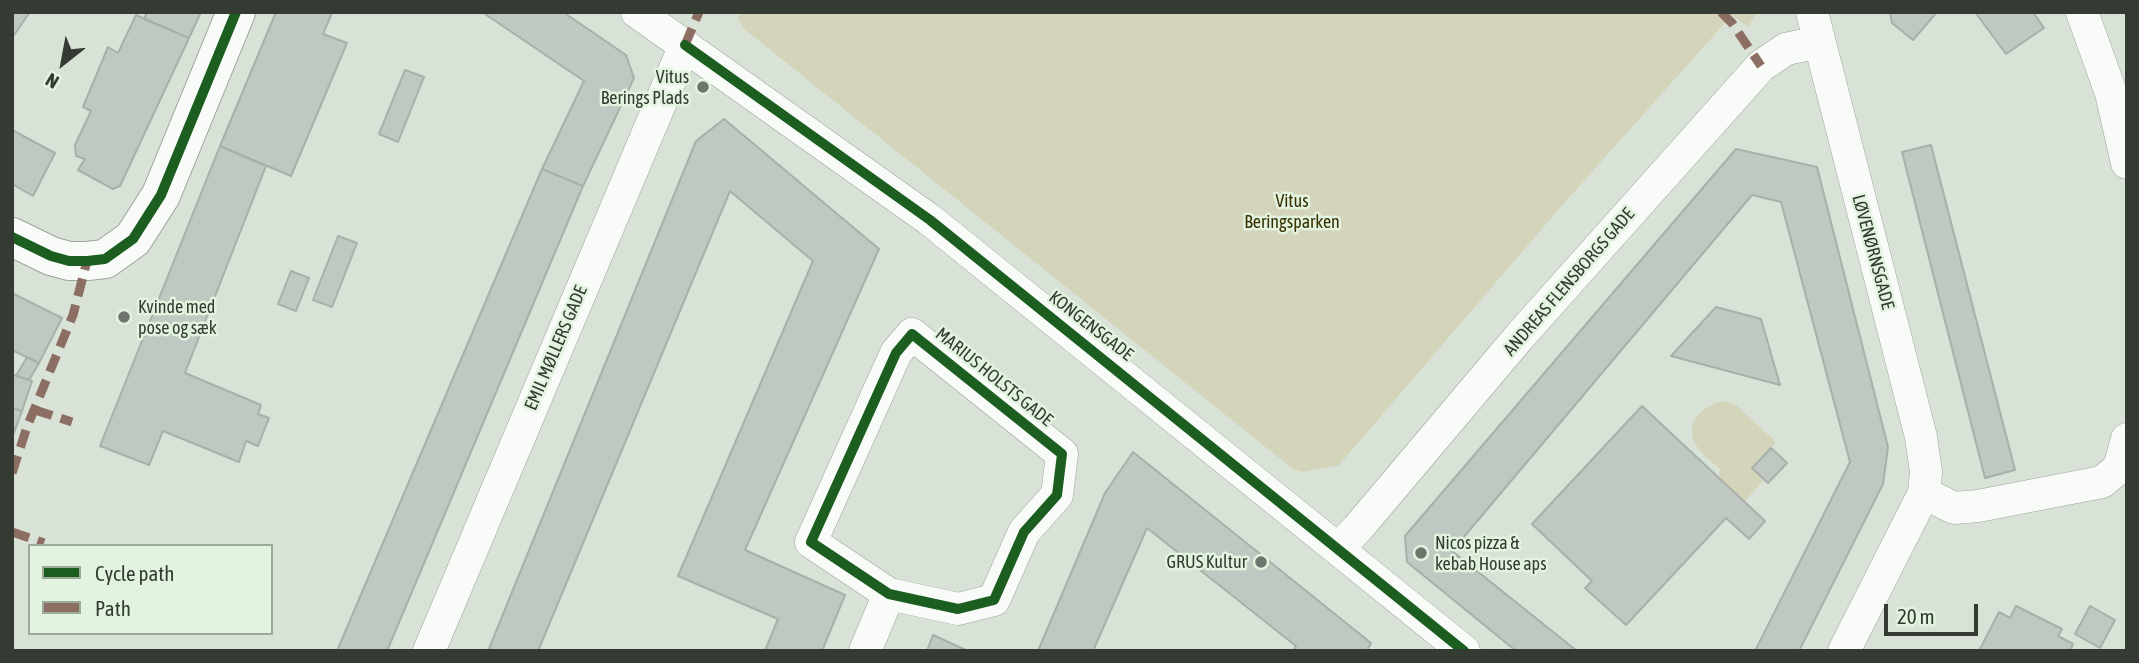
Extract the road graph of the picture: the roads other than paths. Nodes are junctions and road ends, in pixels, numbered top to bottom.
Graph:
1 (236, 12) edge
2 (637, 12) edge
3 (1812, 12) edge
4 (2081, 12) edge
5 (1819, 43) junction
6 (685, 45) junction
7 (2127, 163) edge
8 (12, 237) edge
9 (2127, 439) edge
10 (1924, 493) junction
11 (1339, 548) junction
12 (889, 594) junction
13 (429, 651) edge
14 (865, 651) edge
15 (1464, 651) edge
16 (1844, 651) edge

1 - 8 street
2 - 6 street
3 - 5 street, LØVENØRNSGADE
4 - 7 street
5 - 10 street, LØVENØRNSGADE
5 - 11 street, ANDREAS FLENSBORGS GADE
6 - 11 street, KONGENSGADE
6 - 13 street, EMIL MØLLERS GADE
9 - 10 street
10 - 16 street, LØVENØRNSGADE
11 - 15 street, KONGENSGADE
12 - 12 street, MARIUS HOLSTS GADE
12 - 14 street

